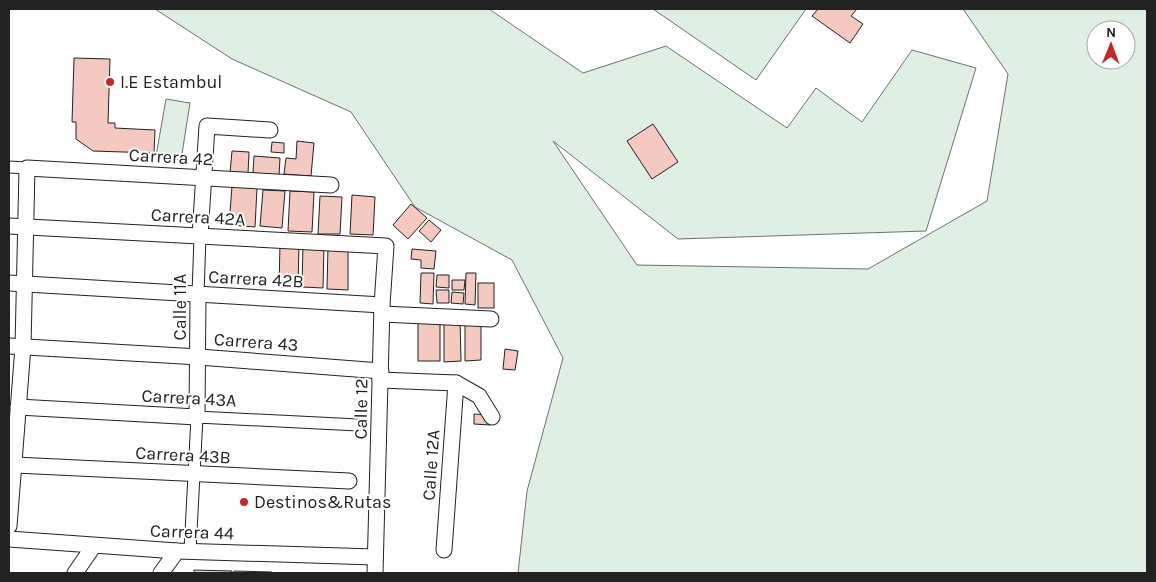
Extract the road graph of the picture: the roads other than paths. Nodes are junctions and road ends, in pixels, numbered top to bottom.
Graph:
1 (270, 130) dead end
2 (9, 167) edge
3 (27, 168) junction
4 (204, 177) junction
5 (331, 185) dead end
6 (9, 226) edge
7 (24, 227) junction
8 (200, 236) junction
9 (386, 246) joint
10 (9, 283) edge
11 (25, 284) junction
12 (198, 295) junction
13 (382, 309) junction
14 (491, 319) dead end
15 (16, 347) edge
16 (199, 357) junction
17 (380, 375) junction
18 (456, 383) junction
19 (18, 407) junction
20 (197, 417) junction
21 (492, 417) dead end
22 (358, 425) dead end
23 (15, 465) junction
24 (196, 475) junction
25 (349, 481) dead end
26 (9, 526) edge
27 (9, 540) edge
28 (92, 547) junction
29 (444, 550) dead end
30 (184, 551) junction
31 (375, 557) junction
32 (75, 573) edge
33 (161, 573) edge
34 (376, 573) edge

1 - 4 street, Calle 11A
2 - 3 street, Carrera 42
3 - 4 street, Carrera 42
3 - 7 street
4 - 5 street, Carrera 42
4 - 8 street, Calle 11A
6 - 7 street, Carrera 42A
7 - 8 street, Carrera 42A
7 - 11 street
8 - 9 street, Carrera 42A
8 - 12 street, Calle 11A
9 - 13 street, Calle 12
10 - 11 street, Carrera 42B
11 - 12 street, Carrera 42B
11 - 15 street
12 - 13 street, Carrera 42B
12 - 16 street, Calle 11A
13 - 14 street, Carrera 42B
13 - 17 street, Calle 12
15 - 16 street, Carrera 43
15 - 19 street
16 - 17 street, Carrera 43
16 - 20 street, Calle 11A
17 - 18 street, Carrera 43
17 - 31 street, Calle 12
18 - 21 street
18 - 29 street, Calle 12A
19 - 20 street, Carrera 43A
19 - 23 street
20 - 22 street, Carrera 43A
20 - 24 street, Calle 11A
23 - 24 street, Carrera 43B
23 - 26 street
24 - 25 street, Carrera 43B
24 - 30 street, Calle 11A
27 - 28 street, Carrera 44
28 - 30 street, Carrera 44
28 - 32 street
30 - 31 street, Carrera 44
30 - 33 street
31 - 34 street, Calle 12

